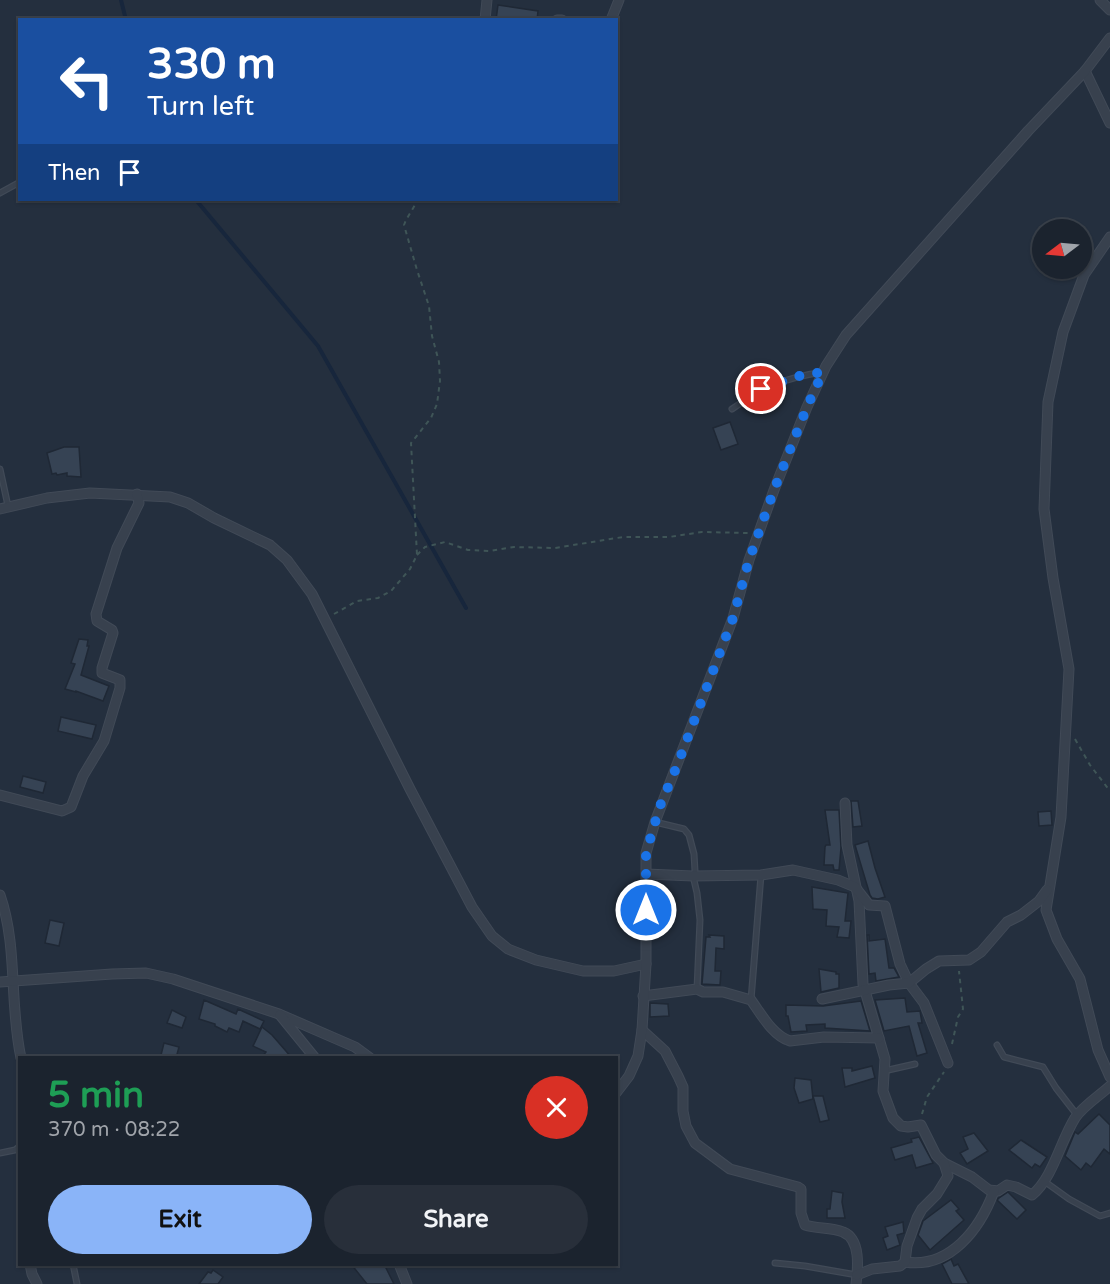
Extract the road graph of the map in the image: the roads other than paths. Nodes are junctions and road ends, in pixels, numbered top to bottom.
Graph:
1 (487, 0) edge
2 (619, 0) edge
3 (1100, 0) edge
4 (1110, 10) edge
5 (485, 18) edge
6 (612, 18) edge
7 (1110, 38) edge
8 (1085, 71) junction
9 (1110, 123) edge
10 (18, 183) edge
11 (0, 193) edge
12 (1110, 237) edge
13 (823, 372) junction
14 (732, 409) dead end
15 (0, 469) edge
16 (137, 494) junction
17 (4, 507) edge
18 (0, 795) edge
19 (845, 803) dead end
20 (655, 822) junction
21 (646, 874) junction
22 (761, 875) junction
23 (693, 876) junction
24 (855, 887) junction
25 (1049, 888) junction
26 (0, 895) edge
27 (646, 964) junction
28 (12, 981) junction
29 (0, 982) edge
30 (909, 983) junction
31 (697, 989) junction
32 (864, 990) junction
33 (643, 996) junction
34 (822, 999) dead end
35 (751, 1000) junction
36 (279, 1014) junction
37 (642, 1030) junction
38 (879, 1038) junction
39 (997, 1045) dead end
40 (21, 1056) edge
41 (313, 1056) edge
42 (367, 1056) edge
43 (948, 1063) dead end
44 (915, 1064) dead end
45 (884, 1071) junction
46 (1110, 1077) edge
47 (1110, 1086) edge
48 (618, 1090) edge
49 (1077, 1115) junction
50 (18, 1148) edge
51 (0, 1153) edge
52 (944, 1163) junction
53 (1044, 1181) junction
54 (994, 1191) junction
55 (1110, 1213) edge
56 (905, 1262) junction
57 (775, 1263) dead end
58 (30, 1266) edge
59 (74, 1266) edge
60 (400, 1266) edge
61 (857, 1279) edge
62 (37, 1284) edge
63 (77, 1284) edge
64 (407, 1284) edge

1 - 5 street
2 - 6 street
3 - 4 street
7 - 8 street
8 - 9 street
8 - 13 street
10 - 11 lane
12 - 25 street
13 - 14 lane
13 - 20 street
15 - 17 lane
16 - 17 street
16 - 18 street
16 - 27 street
19 - 24 street
20 - 21 street
20 - 23 lane
21 - 23 street
21 - 27 street
22 - 23 street
22 - 24 street
22 - 35 lane
23 - 31 lane
24 - 30 street
24 - 32 street
25 - 30 street
25 - 46 street
26 - 28 street
27 - 33 street
28 - 29 street
28 - 36 street
28 - 40 street
30 - 32 street
30 - 43 street
31 - 33 street
31 - 35 street
32 - 34 street
32 - 38 street
33 - 37 street
35 - 38 street
36 - 41 street
36 - 42 street
37 - 48 street
37 - 61 street
38 - 45 street
39 - 49 lane
44 - 45 lane
45 - 52 street
47 - 49 street
49 - 53 street
50 - 51 lane
52 - 54 street
52 - 56 street
53 - 54 street
53 - 55 lane
54 - 56 street
56 - 61 street
57 - 61 lane
58 - 62 street
59 - 63 lane
60 - 64 street

